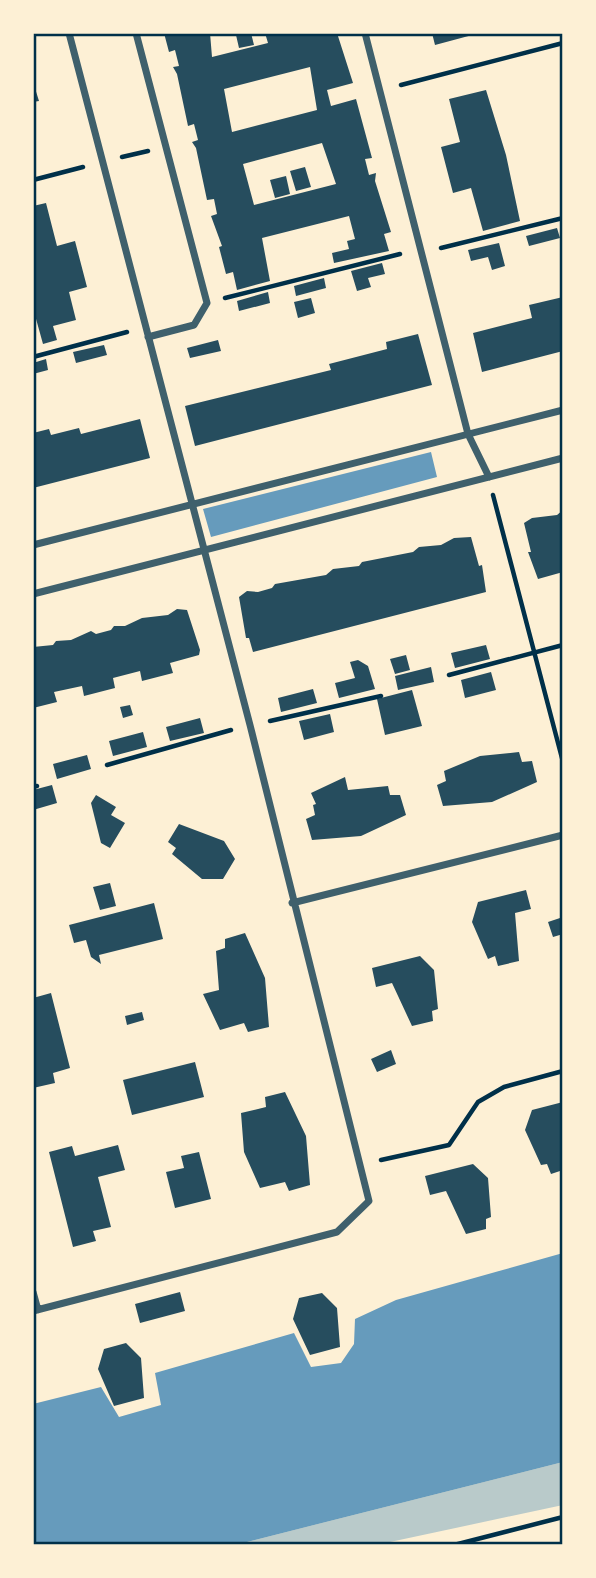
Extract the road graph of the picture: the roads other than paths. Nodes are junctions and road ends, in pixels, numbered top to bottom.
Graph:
1 (69, 33) edge
2 (136, 33) edge
3 (365, 33) edge
4 (148, 337) junction
5 (563, 410) edge
6 (468, 434) junction
7 (563, 458) edge
8 (489, 477) junction
9 (190, 503) junction
10 (33, 545) edge
11 (204, 550) junction
12 (33, 594) edge
13 (563, 835) edge
14 (292, 903) junction
15 (33, 1292) edge
16 (36, 1311) edge

1 - 4 street
2 - 4 street
3 - 6 street
4 - 9 street
5 - 6 street
6 - 8 street
6 - 9 street
7 - 8 street
8 - 11 street
9 - 10 street
9 - 11 street
11 - 12 street
11 - 14 street
13 - 14 street
14 - 16 street
15 - 16 street

